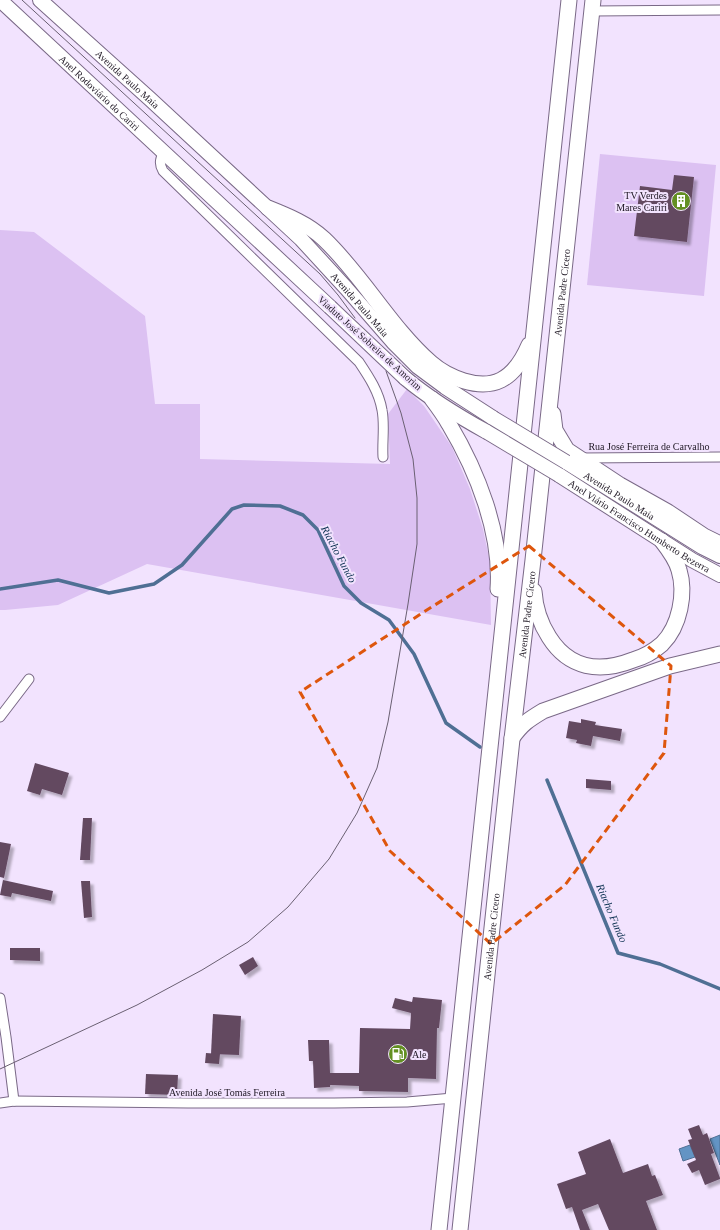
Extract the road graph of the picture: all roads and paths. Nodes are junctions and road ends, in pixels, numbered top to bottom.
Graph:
1 (0, 0) edge
2 (40, 0) edge
3 (569, 0) edge
4 (592, 6) edge
5 (720, 10) edge
6 (163, 153) junction
7 (199, 186) joint
8 (268, 208) junction
9 (533, 335) junction
10 (550, 397) junction
11 (432, 399) junction
12 (383, 457) dead end
13 (720, 457) edge
14 (572, 460) junction
15 (559, 475) joint
16 (662, 541) junction
17 (720, 544) edge
18 (720, 556) edge
19 (533, 560) junction
20 (720, 575) edge
21 (501, 638) junction
22 (720, 654) edge
23 (29, 679) dead end
24 (0, 717) edge
25 (512, 739) junction
26 (0, 998) edge
27 (453, 1098) junction
28 (14, 1102) junction
29 (0, 1103) edge
30 (439, 1230) edge
31 (460, 1230) edge

1 - 6 main road, Anel Rodoviário do Cariri
2 - 8 main road, Avenida Paulo Maia
3 - 9 highway, Avenida Padre Cícero
4 - 5 street
4 - 10 highway, Avenida Padre Cícero
6 - 7 main road, Anel Rodoviário do Cariri
6 - 12 street
7 - 11 main road, Viaduto José Sobreira de Amorim, bridge
8 - 9 highway
8 - 14 main road, Avenida Paulo Maia, bridge
9 - 21 highway, Avenida Padre Cícero
10 - 14 highway
10 - 19 highway, Avenida Padre Cícero
11 - 15 main road, Viaduto José Sobreira de Amorim, bridge
11 - 21 highway
13 - 14 street, Rua José Ferreira de Carvalho
14 - 17 highway
14 - 18 main road, Avenida Paulo Maia
15 - 16 main road, Anel Viário Francisco Humberto Bezerra
16 - 19 highway
16 - 20 main road, Anel Viário Francisco Humberto Bezerra
19 - 25 highway, Avenida Padre Cícero
21 - 27 highway, Avenida Padre Cícero
22 - 25 highway
23 - 24 street
25 - 31 highway, Avenida Padre Cícero
26 - 28 street
27 - 28 street, Avenida José Tomás Ferreira
27 - 30 highway, Avenida Padre Cícero
28 - 29 street, Avenida José Tomás Ferreira

